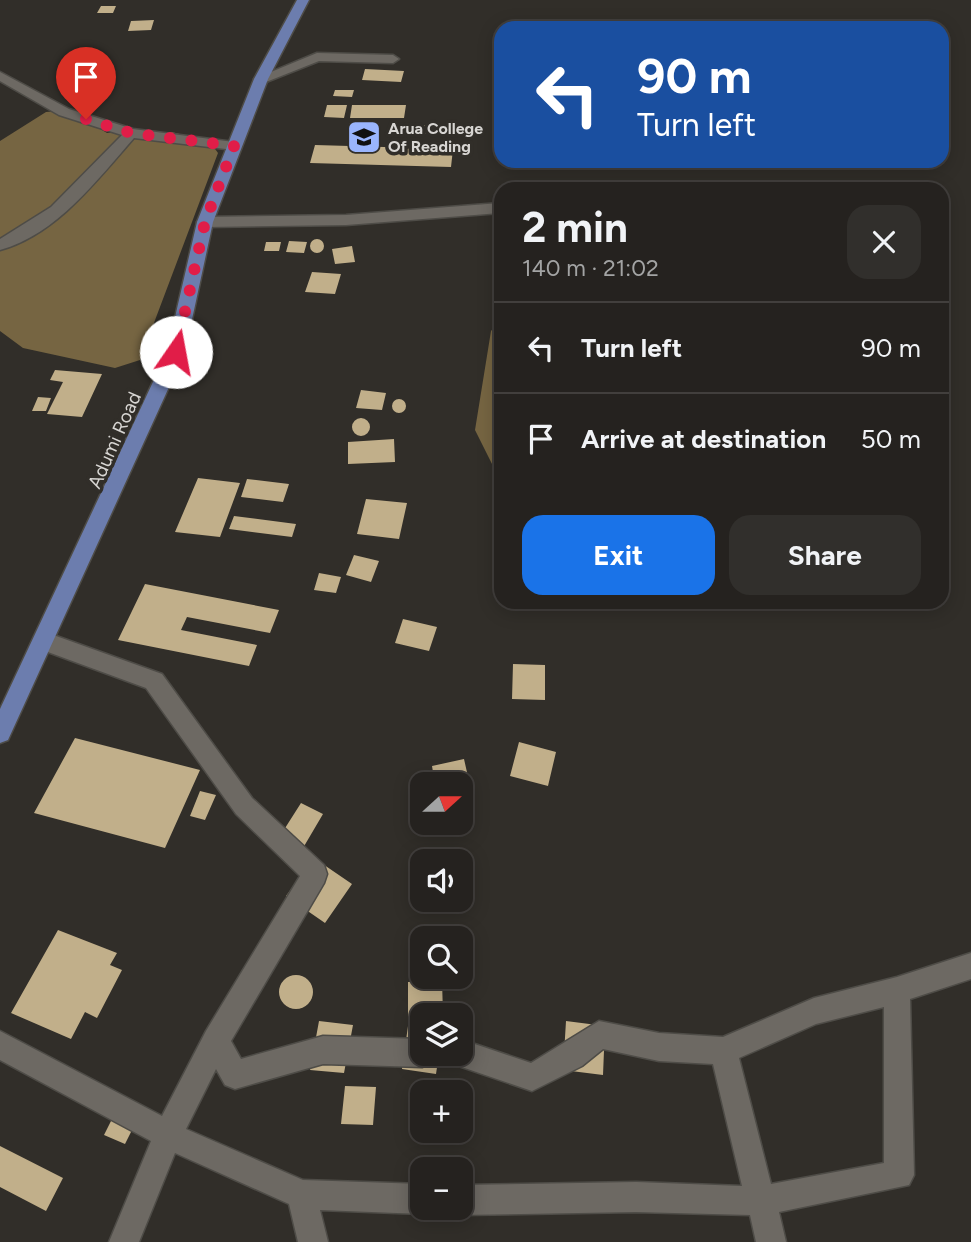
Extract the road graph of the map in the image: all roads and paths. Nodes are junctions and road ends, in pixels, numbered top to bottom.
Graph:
1 (303, 0) edge
2 (393, 59) dead end
3 (0, 76) edge
4 (261, 79) junction
5 (131, 133) junction
6 (234, 146) junction
7 (494, 208) edge
8 (205, 222) junction
9 (0, 245) edge
10 (46, 641) junction
11 (0, 733) edge
12 (971, 966) edge
13 (897, 990) junction
14 (216, 1041) junction
15 (0, 1045) edge
16 (724, 1051) junction
17 (410, 1053) edge
18 (473, 1057) edge
19 (168, 1135) junction
20 (302, 1195) junction
21 (410, 1199) edge
22 (473, 1200) edge
23 (761, 1201) junction
24 (124, 1242) edge
25 (313, 1242) edge
26 (771, 1242) edge

1 - 4 main road, Adumi Road
2 - 4 street
3 - 5 street
4 - 6 main road, Adumi Road
5 - 6 street
5 - 9 street
6 - 8 main road, Adumi Road
7 - 8 street
8 - 10 main road, Adumi Road
10 - 11 main road, Adumi Road
10 - 14 street
12 - 13 street
13 - 16 street
13 - 23 street
14 - 17 street
14 - 19 street
15 - 19 street
16 - 18 street
16 - 23 street
19 - 20 street
19 - 24 street
20 - 21 street
20 - 25 street
22 - 23 street
23 - 26 street

